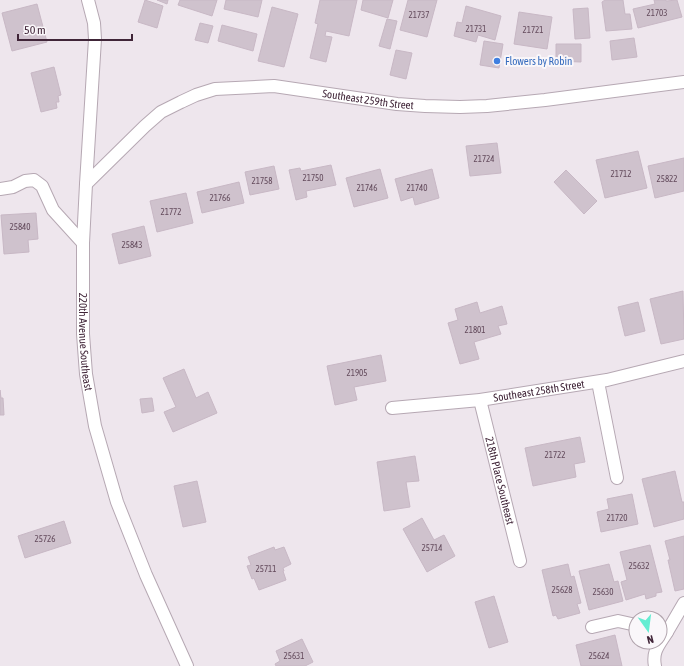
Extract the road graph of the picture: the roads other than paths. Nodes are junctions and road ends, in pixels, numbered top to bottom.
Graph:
1 (88, 0) edge
2 (684, 82) edge
3 (86, 184) junction
4 (0, 189) edge
5 (83, 243) junction
6 (684, 361) edge
7 (598, 382) junction
8 (480, 400) junction
9 (392, 408) dead end
10 (617, 478) dead end
11 (520, 561) dead end
12 (684, 603) edge
13 (628, 623) edge
14 (668, 624) edge
15 (592, 626) dead end
16 (656, 650) edge
17 (187, 666) edge
18 (655, 666) edge

1 - 3 street, 220th Avenue Southeast
2 - 3 street, Southeast 259th Street
3 - 5 street, 220th Avenue Southeast
4 - 5 street
5 - 17 street, 220th Avenue Southeast
6 - 7 street, Southeast 258th Street
7 - 8 street, Southeast 258th Street
7 - 10 street
8 - 9 street, Southeast 258th Street
8 - 11 street, 218th Place Southeast
12 - 14 street
13 - 15 street
16 - 18 street

